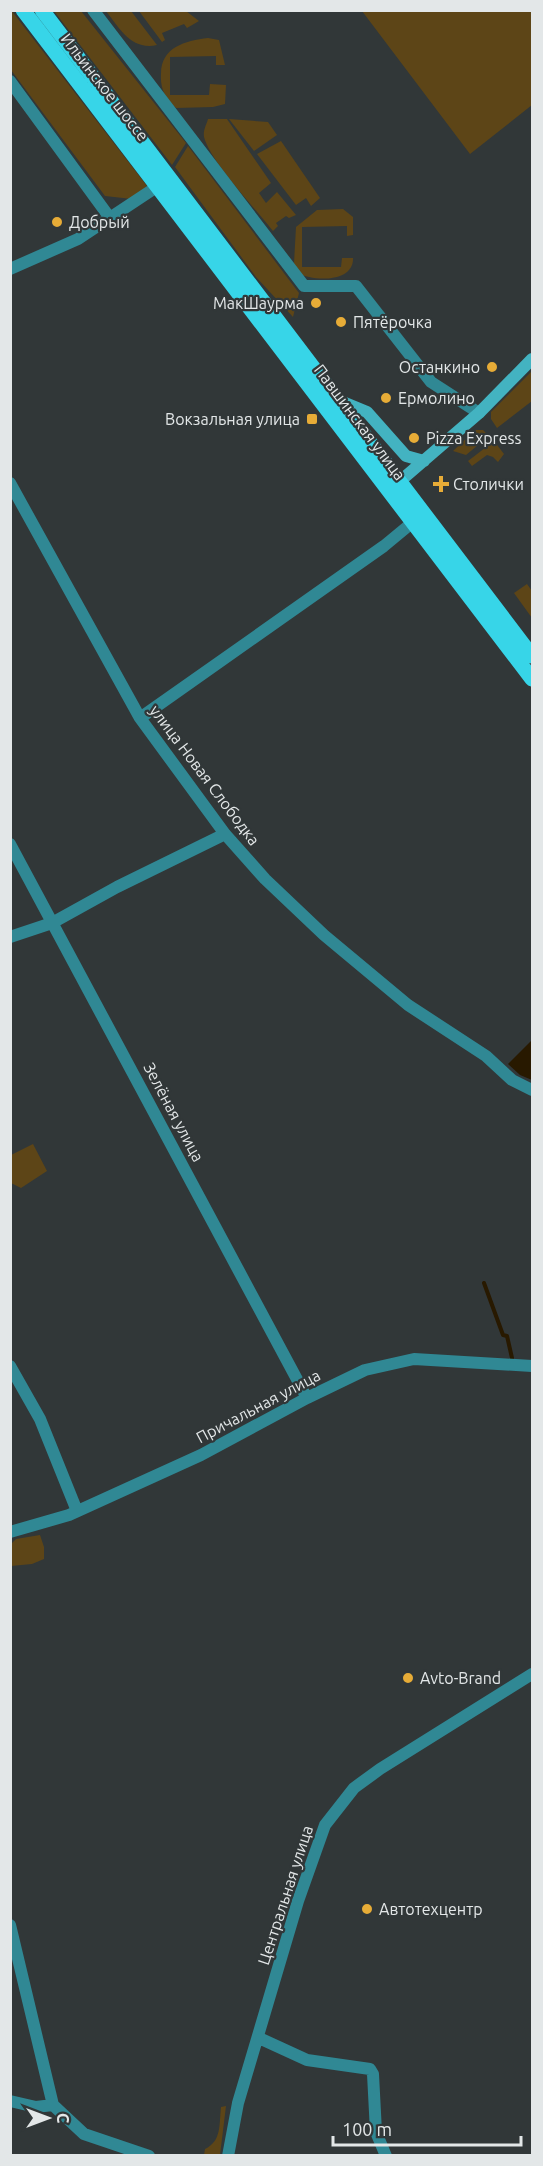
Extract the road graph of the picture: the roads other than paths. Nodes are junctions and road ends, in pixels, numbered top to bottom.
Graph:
1 (23, 10) edge
2 (42, 10) edge
3 (93, 10) edge
4 (10, 81) edge
5 (164, 182) junction
6 (110, 218) junction
7 (10, 269) edge
8 (532, 359) edge
9 (337, 400) junction
10 (479, 413) junction
11 (424, 460) junction
12 (10, 483) edge
13 (394, 485) junction
14 (413, 522) junction
15 (532, 656) edge
16 (532, 680) edge
17 (140, 718) junction
18 (225, 834) junction
19 (10, 844) edge
20 (52, 923) junction
21 (10, 937) edge
22 (532, 1090) edge
23 (10, 1366) edge
24 (532, 1366) edge
25 (307, 1398) junction
26 (77, 1511) junction
27 (10, 1532) edge
28 (532, 1674) edge
29 (10, 1925) edge
30 (259, 2038) junction
31 (10, 2101) edge
32 (53, 2105) junction
33 (149, 2156) edge
34 (228, 2156) edge
35 (386, 2156) edge

1 - 5 main road, Ильинское шоссе
2 - 5 main road, Ильинское шоссе
3 - 10 street
4 - 6 street
5 - 6 street
5 - 9 main road, Павшинская улица
5 - 13 main road, Павшинская улица
6 - 7 street
8 - 10 street
9 - 11 street
9 - 13 main road, Павшинская улица
10 - 11 street
11 - 13 street
12 - 17 street, улица Новая Слободка
13 - 14 main road, Павшинская улица
13 - 15 main road, Павшинская улица
14 - 16 main road, Павшинская улица
14 - 17 street
17 - 18 street, улица Новая Слободка
18 - 20 street
18 - 22 street, улица Новая Слободка
19 - 20 street, Зелёная улица
20 - 21 street
20 - 25 street, Зелёная улица
23 - 26 street
24 - 25 street, Причальная улица
25 - 26 street, Причальная улица
26 - 27 street, Причальная улица
28 - 30 street, Центральная улица
29 - 32 street
30 - 34 street, Центральная улица
30 - 35 street
31 - 32 street
32 - 33 street

